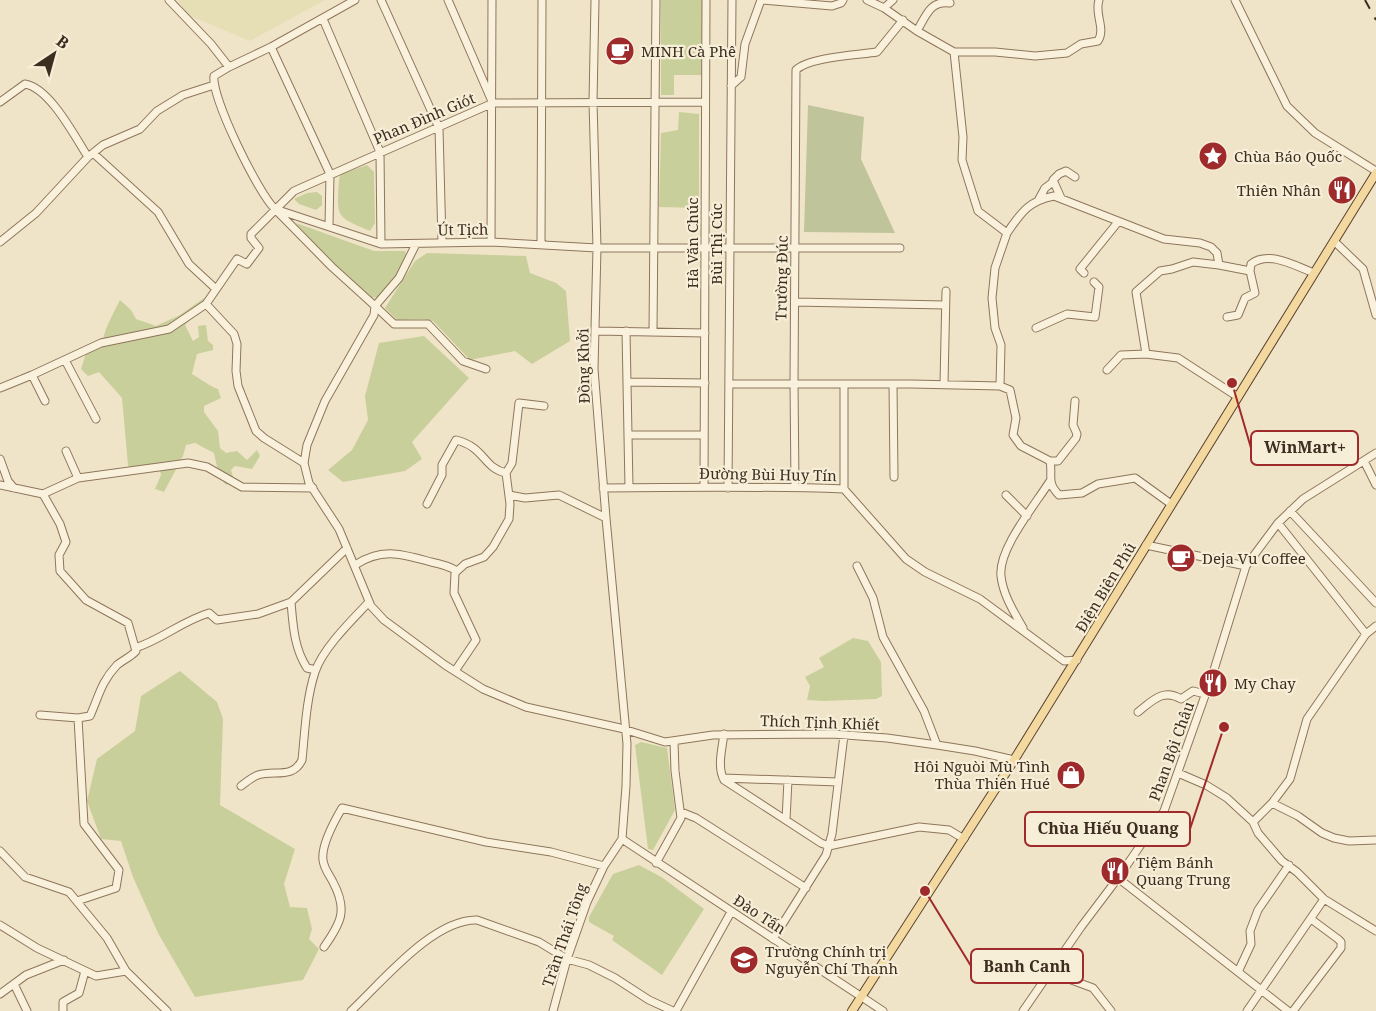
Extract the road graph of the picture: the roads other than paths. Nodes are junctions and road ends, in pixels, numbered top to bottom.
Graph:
1 (169, 0) edge
2 (355, 0) edge
3 (381, 0) edge
4 (448, 0) edge
5 (492, 0) edge
6 (542, 0) edge
7 (595, 0) edge
8 (656, 0) edge
9 (706, 0) edge
10 (732, 0) edge
11 (761, 0) edge
12 (843, 0) edge
13 (867, 0) edge
14 (893, 0) edge
15 (1099, 0) edge
16 (1235, 0) edge
17 (800, 2) edge
18 (950, 3) dead end
19 (884, 8) junction
20 (323, 19) junction
21 (903, 20) junction
22 (918, 31) junction
23 (271, 47) junction
24 (954, 52) junction
25 (229, 67) junction
26 (214, 85) junction
27 (731, 86) junction
28 (0, 102) edge
29 (593, 102) junction
30 (655, 102) junction
31 (705, 102) junction
32 (493, 103) junction
33 (541, 103) junction
34 (439, 128) junction
35 (380, 152) junction
36 (90, 155) junction
37 (1376, 172) edge
38 (330, 174) junction
39 (1075, 177) dead end
40 (1053, 182) junction
41 (1039, 198) junction
42 (1060, 198) junction
43 (274, 209) junction
44 (1118, 222) junction
45 (329, 226) junction
46 (1007, 233) junction
47 (1334, 241) junction
48 (0, 242) edge
49 (442, 242) junction
50 (491, 242) junction
51 (381, 244) junction
52 (416, 244) junction
53 (541, 245) junction
54 (654, 247) junction
55 (705, 247) junction
56 (597, 248) junction
57 (729, 248) junction
58 (795, 248) junction
59 (900, 248) dead end
60 (1219, 265) junction
61 (1250, 271) junction
62 (1084, 273) dead end
63 (1314, 273) junction
64 (1094, 282) dead end
65 (216, 289) junction
66 (946, 291) dead end
67 (795, 302) junction
68 (206, 304) junction
69 (945, 305) junction
70 (375, 306) junction
71 (1376, 315) edge
72 (1227, 317) dead end
73 (1036, 328) dead end
74 (596, 330) junction
75 (626, 331) junction
76 (652, 332) junction
77 (705, 333) junction
78 (1146, 354) junction
79 (64, 360) junction
80 (486, 369) dead end
81 (1107, 370) dead end
82 (32, 375) junction
83 (627, 382) junction
84 (705, 383) junction
85 (794, 383) junction
86 (730, 384) junction
87 (844, 384) junction
88 (893, 384) junction
89 (944, 384) junction
90 (1000, 386) junction
91 (0, 388) edge
92 (1238, 397) junction
93 (45, 401) dead end
94 (1075, 401) dead end
95 (544, 406) dead end
96 (96, 419) dead end
97 (628, 435) junction
98 (704, 435) junction
99 (66, 451) dead end
100 (1376, 453) edge
101 (0, 459) edge
102 (1050, 461) junction
103 (1364, 461) junction
104 (304, 463) junction
105 (506, 473) junction
106 (894, 477) dead end
107 (78, 478) junction
108 (1050, 481) junction
109 (0, 485) edge
110 (1376, 485) edge
111 (704, 486) junction
112 (795, 487) junction
113 (14, 488) junction
114 (313, 488) junction
115 (603, 488) junction
116 (629, 488) junction
117 (728, 488) junction
118 (844, 489) junction
119 (44, 494) junction
120 (509, 495) junction
121 (1006, 495) dead end
122 (427, 504) dead end
123 (1171, 504) junction
124 (1290, 511) junction
125 (1028, 516) junction
126 (606, 518) junction
127 (1278, 523) junction
128 (1146, 545) junction
129 (347, 548) junction
130 (355, 565) junction
131 (857, 566) dead end
132 (1246, 566) junction
133 (457, 571) junction
134 (291, 602) junction
135 (369, 602) junction
136 (1375, 602) edge
137 (1376, 626) edge
138 (1024, 631) junction
139 (1366, 634) junction
140 (135, 648) junction
141 (1077, 660) junction
142 (316, 670) junction
143 (455, 671) junction
144 (1205, 694) junction
145 (1138, 712) dead end
146 (40, 715) dead end
147 (78, 718) junction
148 (625, 730) junction
149 (724, 734) junction
150 (844, 735) junction
151 (674, 742) junction
152 (937, 745) junction
153 (1014, 760) junction
154 (1178, 773) junction
155 (723, 778) junction
156 (788, 780) junction
157 (838, 782) junction
158 (241, 786) dead end
159 (1272, 803) junction
160 (681, 812) junction
161 (786, 820) junction
162 (1252, 822) junction
163 (622, 839) junction
164 (964, 839) junction
165 (1376, 840) edge
166 (829, 846) junction
167 (0, 851) edge
168 (656, 863) junction
169 (1288, 865) junction
170 (604, 866) junction
171 (1118, 878) junction
172 (806, 888) junction
173 (1324, 899) junction
174 (77, 901) junction
175 (731, 912) junction
176 (1311, 919) junction
177 (0, 925) edge
178 (1376, 931) edge
179 (773, 939) junction
180 (324, 947) dead end
181 (567, 958) junction
182 (64, 960) junction
183 (85, 971) junction
184 (126, 971) junction
185 (1050, 972) junction
186 (1238, 972) junction
187 (14, 984) junction
188 (1260, 990) junction
189 (0, 994) edge
190 (862, 996) junction
191 (655, 1003) junction
192 (27, 1011) edge
193 (63, 1011) edge
194 (167, 1011) edge
195 (351, 1011) edge
196 (553, 1011) edge
197 (651, 1011) edge
198 (674, 1011) edge
199 (852, 1011) edge
200 (883, 1011) edge
201 (1023, 1011) edge
202 (1111, 1011) edge
203 (1247, 1011) edge
204 (1291, 1011) edge

1 - 25 street
2 - 20 street
3 - 34 street
4 - 32 street
5 - 32 street
6 - 33 street
7 - 29 street, Đồng Khởi
8 - 30 street
9 - 31 street, Hà Văn Chúc
10 - 27 street, Bùi Thị Cúc
11 - 17 street
11 - 27 street
12 - 17 street
13 - 19 street
14 - 19 street
15 - 24 street
16 - 37 street
18 - 22 street
19 - 21 street
20 - 23 street
20 - 35 street
21 - 22 street
21 - 58 street, Trường Đúc
22 - 24 street
23 - 25 street
23 - 38 street
24 - 46 street
25 - 26 street
26 - 36 street
26 - 43 street
27 - 57 street, Bùi Thị Cúc
28 - 36 street
29 - 30 street, Phan Đình Giót
29 - 33 street, Phan Đình Giót
29 - 56 street, Đồng Khởi
30 - 31 street, Phan Đình Giót
30 - 54 street
31 - 55 street, Hà Văn Chúc
32 - 33 street, Phan Đình Giót
32 - 34 street, Phan Đình Giót
32 - 50 street
33 - 53 street
34 - 35 street, Phan Đình Giót
34 - 49 street
35 - 38 street, Phan Đình Giót
35 - 51 street
36 - 48 street
36 - 65 street
37 - 47 main road, Điện Biên Phủ
38 - 43 street, Phan Đình Giót
38 - 45 street
39 - 40 street
40 - 41 street
40 - 42 street
41 - 42 street
41 - 46 street
42 - 44 street
43 - 45 street, Út Tịch
43 - 65 street, Phan Đình Giót
43 - 70 street
44 - 60 street
44 - 62 street
45 - 51 street, Út Tịch
46 - 90 street
47 - 63 main road, Điện Biên Phủ
47 - 71 street
49 - 50 street, Út Tịch
49 - 52 street, Út Tịch
50 - 53 street, Út Tịch
51 - 52 street, Út Tịch
52 - 70 street
53 - 56 street, Út Tịch
54 - 55 street, Út Tịch
54 - 56 street, Út Tịch
54 - 76 street
55 - 57 street, Út Tịch
55 - 77 street, Hà Văn Chúc
56 - 74 street, Đồng Khởi
57 - 58 street, Út Tịch
57 - 86 street, Bùi Thị Cúc
58 - 59 street, Út Tịch
58 - 67 street, Trường Đúc
60 - 61 street
60 - 78 street
61 - 63 street
61 - 72 street
63 - 92 main road, Điện Biên Phủ
64 - 73 street
65 - 68 street
66 - 69 street
67 - 69 street
67 - 85 street, Trường Đúc
68 - 79 street
68 - 104 street
69 - 89 street
70 - 80 street
70 - 104 street
74 - 75 street
74 - 115 street, Đồng Khởi
75 - 76 street
75 - 83 street
76 - 77 street
77 - 84 street, Hà Văn Chúc
78 - 81 street
78 - 92 street
79 - 82 street
79 - 96 street
82 - 91 street
82 - 93 street
83 - 84 street
83 - 97 street
84 - 98 street, Hà Văn Chúc
85 - 86 street
85 - 87 street
85 - 112 street, Trường Đúc
86 - 117 street, Bùi Thị Cúc
87 - 88 street
87 - 118 street
88 - 89 street
88 - 106 street
89 - 90 street
90 - 102 street
92 - 123 main road, Điện Biên Phủ
94 - 102 street
95 - 105 street
97 - 98 street
97 - 116 street
98 - 111 street, Hà Văn Chúc
99 - 107 street
100 - 103 street, Phan Bội Châu
101 - 113 street
102 - 108 street
103 - 110 street
103 - 124 street, Phan Bội Châu
104 - 114 street
105 - 120 street
105 - 122 street
107 - 114 street
107 - 119 street
108 - 123 street
108 - 125 street
109 - 113 street
111 - 116 street, Đường Bùi Huy Tín
111 - 117 street, Đường Bùi Huy Tín
112 - 117 street, Đường Bùi Huy Tín
112 - 118 street, Đường Bùi Huy Tín
113 - 119 street
114 - 129 street
115 - 116 street, Đường Bùi Huy Tín
115 - 126 street, Đồng Khởi
118 - 138 street, Đường Bùi Huy Tín
119 - 140 street
120 - 126 street
120 - 133 street
121 - 125 street
123 - 128 main road, Điện Biên Phủ
124 - 127 street, Phan Bội Châu
124 - 136 street
125 - 138 street
126 - 148 street, Đồng Khởi
127 - 132 street, Phan Bội Châu
127 - 139 street
128 - 132 street
128 - 141 main road, Điện Biên Phủ
129 - 130 street
129 - 134 street
130 - 133 street
130 - 135 street
131 - 152 street
132 - 144 street, Phan Bội Châu
133 - 143 street
134 - 140 street
134 - 142 street
135 - 142 street
135 - 143 street, Thích Tịnh Khiết
137 - 139 street
138 - 141 street, Đường Bùi Huy Tín
139 - 159 street
140 - 147 street
141 - 153 main road, Điện Biên Phủ
142 - 158 street
143 - 148 street, Thích Tịnh Khiết
144 - 145 street
144 - 154 street, Phan Bội Châu
146 - 147 street
147 - 174 street
148 - 151 street, Thích Tịnh Khiết
148 - 163 street, Trần Thái Tông
149 - 150 street, Thích Tịnh Khiết
149 - 151 street, Thích Tịnh Khiết
149 - 155 street
150 - 152 street, Thích Tịnh Khiết
150 - 157 street
151 - 160 street
152 - 153 street, Thích Tịnh Khiết
153 - 164 main road, Điện Biên Phủ
154 - 162 street
154 - 171 street, Phan Bội Châu
155 - 156 street
155 - 161 street
156 - 157 street
156 - 161 street
157 - 166 street
159 - 162 street
159 - 165 street
160 - 168 street
160 - 172 street
161 - 166 street
162 - 169 street
163 - 168 street, Đào Tấn
163 - 170 street, Trần Thái Tông
164 - 166 street
164 - 190 main road, Điện Biên Phủ
166 - 172 street
167 - 174 street
168 - 175 street, Đào Tấn
169 - 173 street
169 - 186 street
170 - 180 street
170 - 181 street, Trần Thái Tông
171 - 185 street, Phan Bội Châu
171 - 186 street
172 - 179 street
173 - 176 street
173 - 178 street
174 - 184 street
175 - 179 street, Đào Tấn
175 - 198 street
176 - 188 street
176 - 204 street
177 - 182 street
179 - 190 street, Đào Tấn
181 - 191 street
181 - 195 street
181 - 196 street, Trần Thái Tông
182 - 183 street
182 - 187 street
183 - 184 street
183 - 193 street
184 - 194 street
185 - 201 street, Phan Bội Châu
185 - 202 street
186 - 188 street
187 - 189 street
187 - 192 street
188 - 203 street
188 - 204 street
190 - 199 main road, Điện Biên Phủ
190 - 200 street, Đào Tấn
191 - 197 street
191 - 198 street

